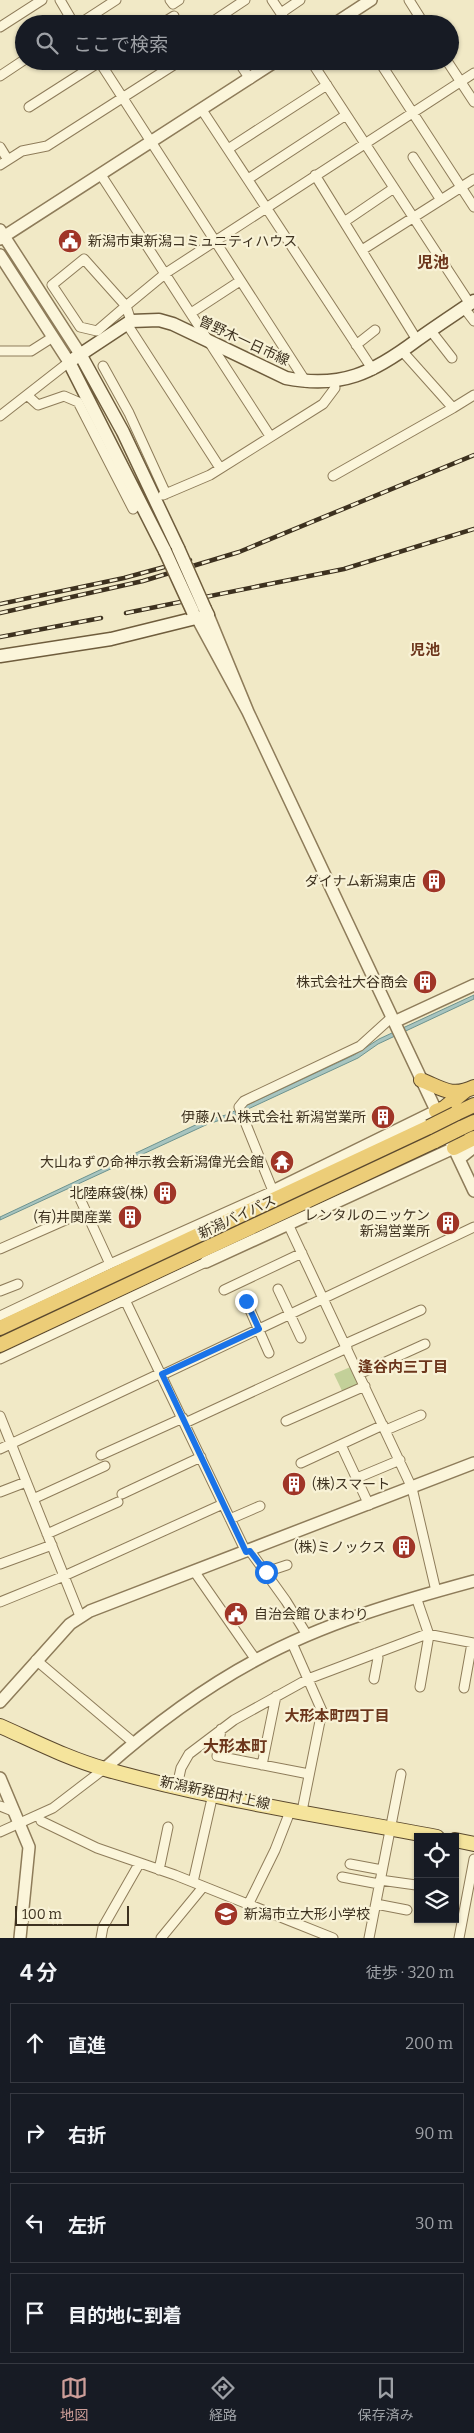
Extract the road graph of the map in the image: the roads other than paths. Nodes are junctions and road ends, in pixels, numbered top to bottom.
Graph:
1 (42, 0) edge
2 (60, 0) edge
3 (116, 0) edge
4 (170, 0) edge
5 (179, 0) edge
6 (245, 0) edge
7 (272, 0) edge
8 (300, 0) edge
9 (371, 0) edge
10 (409, 0) edge
11 (281, 13) joint
12 (19, 15) edge
13 (69, 15) edge
14 (93, 15) edge
15 (223, 15) edge
16 (355, 15) edge
17 (418, 15) edge
18 (15, 17) edge
19 (0, 27) edge
20 (15, 66) edge
21 (87, 70) edge
22 (104, 70) edge
23 (166, 70) edge
24 (244, 70) edge
25 (263, 70) edge
26 (318, 70) edge
27 (385, 70) edge
28 (453, 70) edge
29 (474, 73) edge
30 (0, 76) edge
31 (250, 79) junction
32 (460, 82) junction
33 (327, 85) junction
34 (123, 98) junction
35 (474, 102) edge
36 (29, 107) dead end
37 (202, 110) junction
38 (413, 113) junction
39 (346, 115) junction
40 (151, 143) junction
41 (365, 144) junction
42 (0, 147) edge
43 (228, 149) junction
44 (413, 157) dead end
45 (8, 160) junction
46 (0, 165) edge
47 (101, 175) junction
48 (315, 175) junction
49 (248, 179) junction
50 (474, 179) edge
51 (461, 187) junction
52 (394, 188) junction
53 (441, 200) junction
54 (474, 207) edge
55 (265, 208) junction
56 (414, 218) junction
57 (344, 222) junction
58 (1, 235) edge
59 (214, 241) junction
60 (362, 250) junction
61 (0, 255) edge
62 (166, 273) junction
63 (240, 281) junction
64 (469, 305) edge
65 (126, 306) junction
66 (191, 313) junction
67 (129, 322) junction
68 (474, 322) edge
69 (375, 330) dead end
70 (431, 331) junction
71 (53, 338) junction
72 (417, 340) junction
73 (208, 341) junction
74 (356, 345) junction
75 (0, 351) edge
76 (403, 352) junction
77 (80, 354) junction
78 (452, 358) dead end
79 (69, 362) junction
80 (103, 366) dead end
81 (373, 370) junction
82 (334, 381) junction
83 (306, 382) junction
84 (27, 394) junction
85 (474, 395) edge
86 (454, 408) junction
87 (0, 416) edge
88 (270, 436) junction
89 (220, 468) junction
90 (333, 476) dead end
91 (136, 508) dead end
92 (201, 613) junction
93 (0, 656) edge
94 (474, 984) edge
95 (393, 1020) junction
96 (421, 1080) junction
97 (469, 1089) edge
98 (474, 1105) edge
99 (436, 1111) junction
100 (468, 1125) edge
101 (474, 1138) edge
102 (474, 1147) edge
103 (456, 1153) junction
104 (76, 1190) dead end
105 (273, 1191) junction
106 (474, 1191) edge
107 (86, 1211) junction
108 (288, 1224) junction
109 (474, 1227) edge
110 (0, 1250) edge
111 (302, 1253) junction
112 (206, 1262) joint
113 (110, 1264) junction
114 (18, 1284) dead end
115 (278, 1289) dead end
116 (224, 1290) dead end
117 (0, 1291) edge
118 (324, 1299) junction
119 (125, 1300) junction
120 (246, 1301) dead end
121 (421, 1310) dead end
122 (290, 1315) junction
123 (0, 1316) edge
124 (0, 1328) edge
125 (259, 1329) junction
126 (300, 1338) dead end
127 (425, 1344) dead end
128 (0, 1345) edge
129 (346, 1346) junction
130 (269, 1353) dead end
131 (0, 1359) edge
132 (162, 1374) junction
133 (359, 1374) junction
134 (365, 1386) junction
135 (421, 1415) dead end
136 (0, 1416) edge
137 (184, 1420) junction
138 (286, 1421) dead end
139 (384, 1428) junction
140 (11, 1444) junction
141 (341, 1445) junction
142 (0, 1449) edge
143 (101, 1455) dead end
144 (201, 1457) junction
145 (400, 1460) junction
146 (301, 1463) dead end
147 (474, 1463) edge
148 (105, 1466) dead end
149 (357, 1478) junction
150 (26, 1482) junction
151 (412, 1488) junction
152 (0, 1492) edge
153 (33, 1499) junction
154 (223, 1504) junction
155 (369, 1505) junction
156 (260, 1506) dead end
157 (230, 1519) junction
158 (47, 1534) junction
159 (52, 1545) junction
160 (248, 1552) junction
161 (0, 1564) edge
162 (287, 1565) dead end
163 (194, 1571) junction
164 (266, 1572) junction
165 (64, 1576) junction
166 (474, 1580) edge
167 (436, 1591) junction
168 (416, 1597) junction
169 (0, 1602) edge
170 (80, 1616) junction
171 (429, 1635) junction
172 (308, 1636) junction
173 (292, 1643) junction
174 (473, 1643) edge
175 (376, 1653) junction
176 (36, 1660) junction
177 (256, 1660) junction
178 (308, 1679) junction
179 (374, 1679) dead end
180 (420, 1687) dead end
181 (464, 1688) dead end
182 (276, 1696) junction
183 (0, 1702) edge
184 (0, 1726) edge
185 (221, 1728) junction
186 (134, 1743) junction
187 (262, 1765) junction
188 (104, 1769) junction
189 (309, 1774) junction
190 (401, 1774) dead end
191 (0, 1778) edge
192 (177, 1786) junction
193 (213, 1794) junction
194 (0, 1806) edge
195 (296, 1810) junction
196 (18, 1817) junction
197 (41, 1820) dead end
198 (168, 1827) dead end
199 (390, 1828) junction
200 (0, 1832) edge
201 (416, 1833) edge
202 (459, 1841) edge
203 (474, 1844) edge
204 (474, 1859) edge
205 (139, 1864) junction
206 (350, 1864) dead end
207 (159, 1870) junction
208 (382, 1870) junction
209 (342, 1877) dead end
210 (193, 1882) junction
211 (380, 1882) junction
212 (414, 1885) edge
213 (203, 1887) junction
214 (376, 1904) junction
215 (248, 1905) junction
216 (407, 1910) dead end
217 (20, 1938) edge
218 (101, 1938) edge
219 (161, 1938) edge
220 (332, 1938) edge
221 (369, 1938) edge
222 (459, 1938) edge

1 - 12 street
2 - 13 street
3 - 14 street
4 - 5 street
6 - 15 street
7 - 11 street
8 - 11 street
9 - 16 street
10 - 17 street
18 - 19 street
20 - 30 street
21 - 36 street
22 - 34 street
23 - 34 street
24 - 31 street
25 - 31 street
26 - 33 street
27 - 38 street
28 - 32 street
29 - 32 street
31 - 37 street
32 - 35 street
32 - 38 street
33 - 39 street
33 - 43 street
34 - 40 street
34 - 45 street
37 - 40 street
37 - 43 street
38 - 41 street
38 - 51 street
39 - 41 street
39 - 49 street
40 - 47 street
40 - 59 street
41 - 48 street
41 - 52 street
42 - 45 street
43 - 49 street
44 - 53 street
45 - 46 street
47 - 58 street
47 - 62 street
48 - 55 street
48 - 57 street
49 - 55 street
50 - 51 street
51 - 53 street
51 - 54 street
52 - 56 street
52 - 57 street
53 - 56 street
55 - 59 street
55 - 74 street
56 - 60 street
56 - 64 street
57 - 60 street
58 - 77 street
59 - 62 street
59 - 63 street
60 - 72 street
61 - 71 street
62 - 65 street
62 - 66 street
63 - 66 street
63 - 83 street
64 - 68 street
64 - 70 main road, 曽野木一日市線
65 - 65 street
65 - 67 street
66 - 73 street
67 - 73 main road, 曽野木一日市線
67 - 77 main road
67 - 89 street
69 - 74 street
70 - 72 main road, 曽野木一日市線
70 - 78 street
71 - 75 street
71 - 79 street
72 - 76 main road, 曽野木一日市線
73 - 83 main road, 曽野木一日市線
73 - 88 street
74 - 81 street
76 - 81 main road, 曽野木一日市線
76 - 86 street
77 - 79 main road
77 - 92 main road, bridge
79 - 84 street
79 - 92 main road, bridge
80 - 89 street
81 - 82 main road, 曽野木一日市線
82 - 83 main road, 曽野木一日市線
82 - 88 street
84 - 87 street
84 - 91 street
85 - 86 street
86 - 90 street
88 - 89 street
92 - 93 main road
92 - 95 street
94 - 95 street
95 - 96 street
95 - 105 street
96 - 97 highway
96 - 99 street
97 - 99 highway
98 - 124 highway, 新潟バイパス, bridge
99 - 103 street
99 - 105 street
100 - 128 highway, 新潟バイパス, bridge
101 - 103 highway
102 - 103 street
103 - 106 street
103 - 108 street
104 - 107 street
105 - 113 street
107 - 110 street
107 - 113 street
108 - 111 street
108 - 112 street
109 - 118 street
111 - 116 street
111 - 118 street
112 - 119 street
113 - 123 street
114 - 117 street
115 - 122 street
118 - 122 street
118 - 129 street
119 - 131 street
119 - 132 street
120 - 125 street
121 - 129 street
122 - 125 street
122 - 126 street
125 - 130 street
125 - 132 street
127 - 133 street
129 - 133 street
129 - 137 street
132 - 137 street
132 - 140 street
133 - 134 street
134 - 138 street
134 - 139 street
135 - 139 street
136 - 140 street
137 - 143 street
137 - 144 street
139 - 141 street
139 - 145 street
140 - 142 street
140 - 150 street
141 - 146 street
141 - 149 street
144 - 154 street
144 - 158 street
145 - 149 street
145 - 151 street
147 - 151 street
148 - 153 street
149 - 155 street
150 - 152 street
150 - 153 street
151 - 155 street
151 - 167 street
153 - 158 street
154 - 157 street
154 - 165 street
155 - 160 street
156 - 157 street
157 - 160 street
158 - 159 street
159 - 161 street
159 - 165 street
160 - 163 street
160 - 164 street
162 - 164 street
163 - 170 street
163 - 177 street
164 - 172 street
165 - 169 street
165 - 170 street
166 - 167 street
167 - 168 street
168 - 171 street
168 - 172 street
170 - 176 street
171 - 174 street
171 - 175 street
171 - 180 street
172 - 173 street
173 - 177 street
173 - 178 street
174 - 181 street
175 - 178 street
175 - 179 street
176 - 183 street
176 - 186 street
177 - 186 street
178 - 182 street
178 - 189 street
182 - 185 street
182 - 187 street
184 - 188 main road, 新潟新発田村上線
185 - 187 street
185 - 192 street
186 - 188 street
187 - 189 street
188 - 192 main road, 新潟新発田村上線
188 - 196 street
189 - 195 street
190 - 199 street
191 - 196 street
192 - 193 main road, 新潟新発田村上線
193 - 195 main road, 新潟新発田村上線
193 - 210 street
194 - 196 street
195 - 199 main road, 新潟新発田村上線
195 - 215 street
196 - 200 street
196 - 217 street
197 - 205 street
198 - 207 street
199 - 201 main road, 新潟新発田村上線
199 - 208 street
202 - 203 main road
204 - 222 street
205 - 207 street
205 - 218 street
206 - 208 street
207 - 210 street
208 - 211 street
209 - 211 street
210 - 213 street
211 - 212 street
211 - 214 street
213 - 215 street
213 - 219 street
214 - 216 street
214 - 221 street
215 - 220 street

